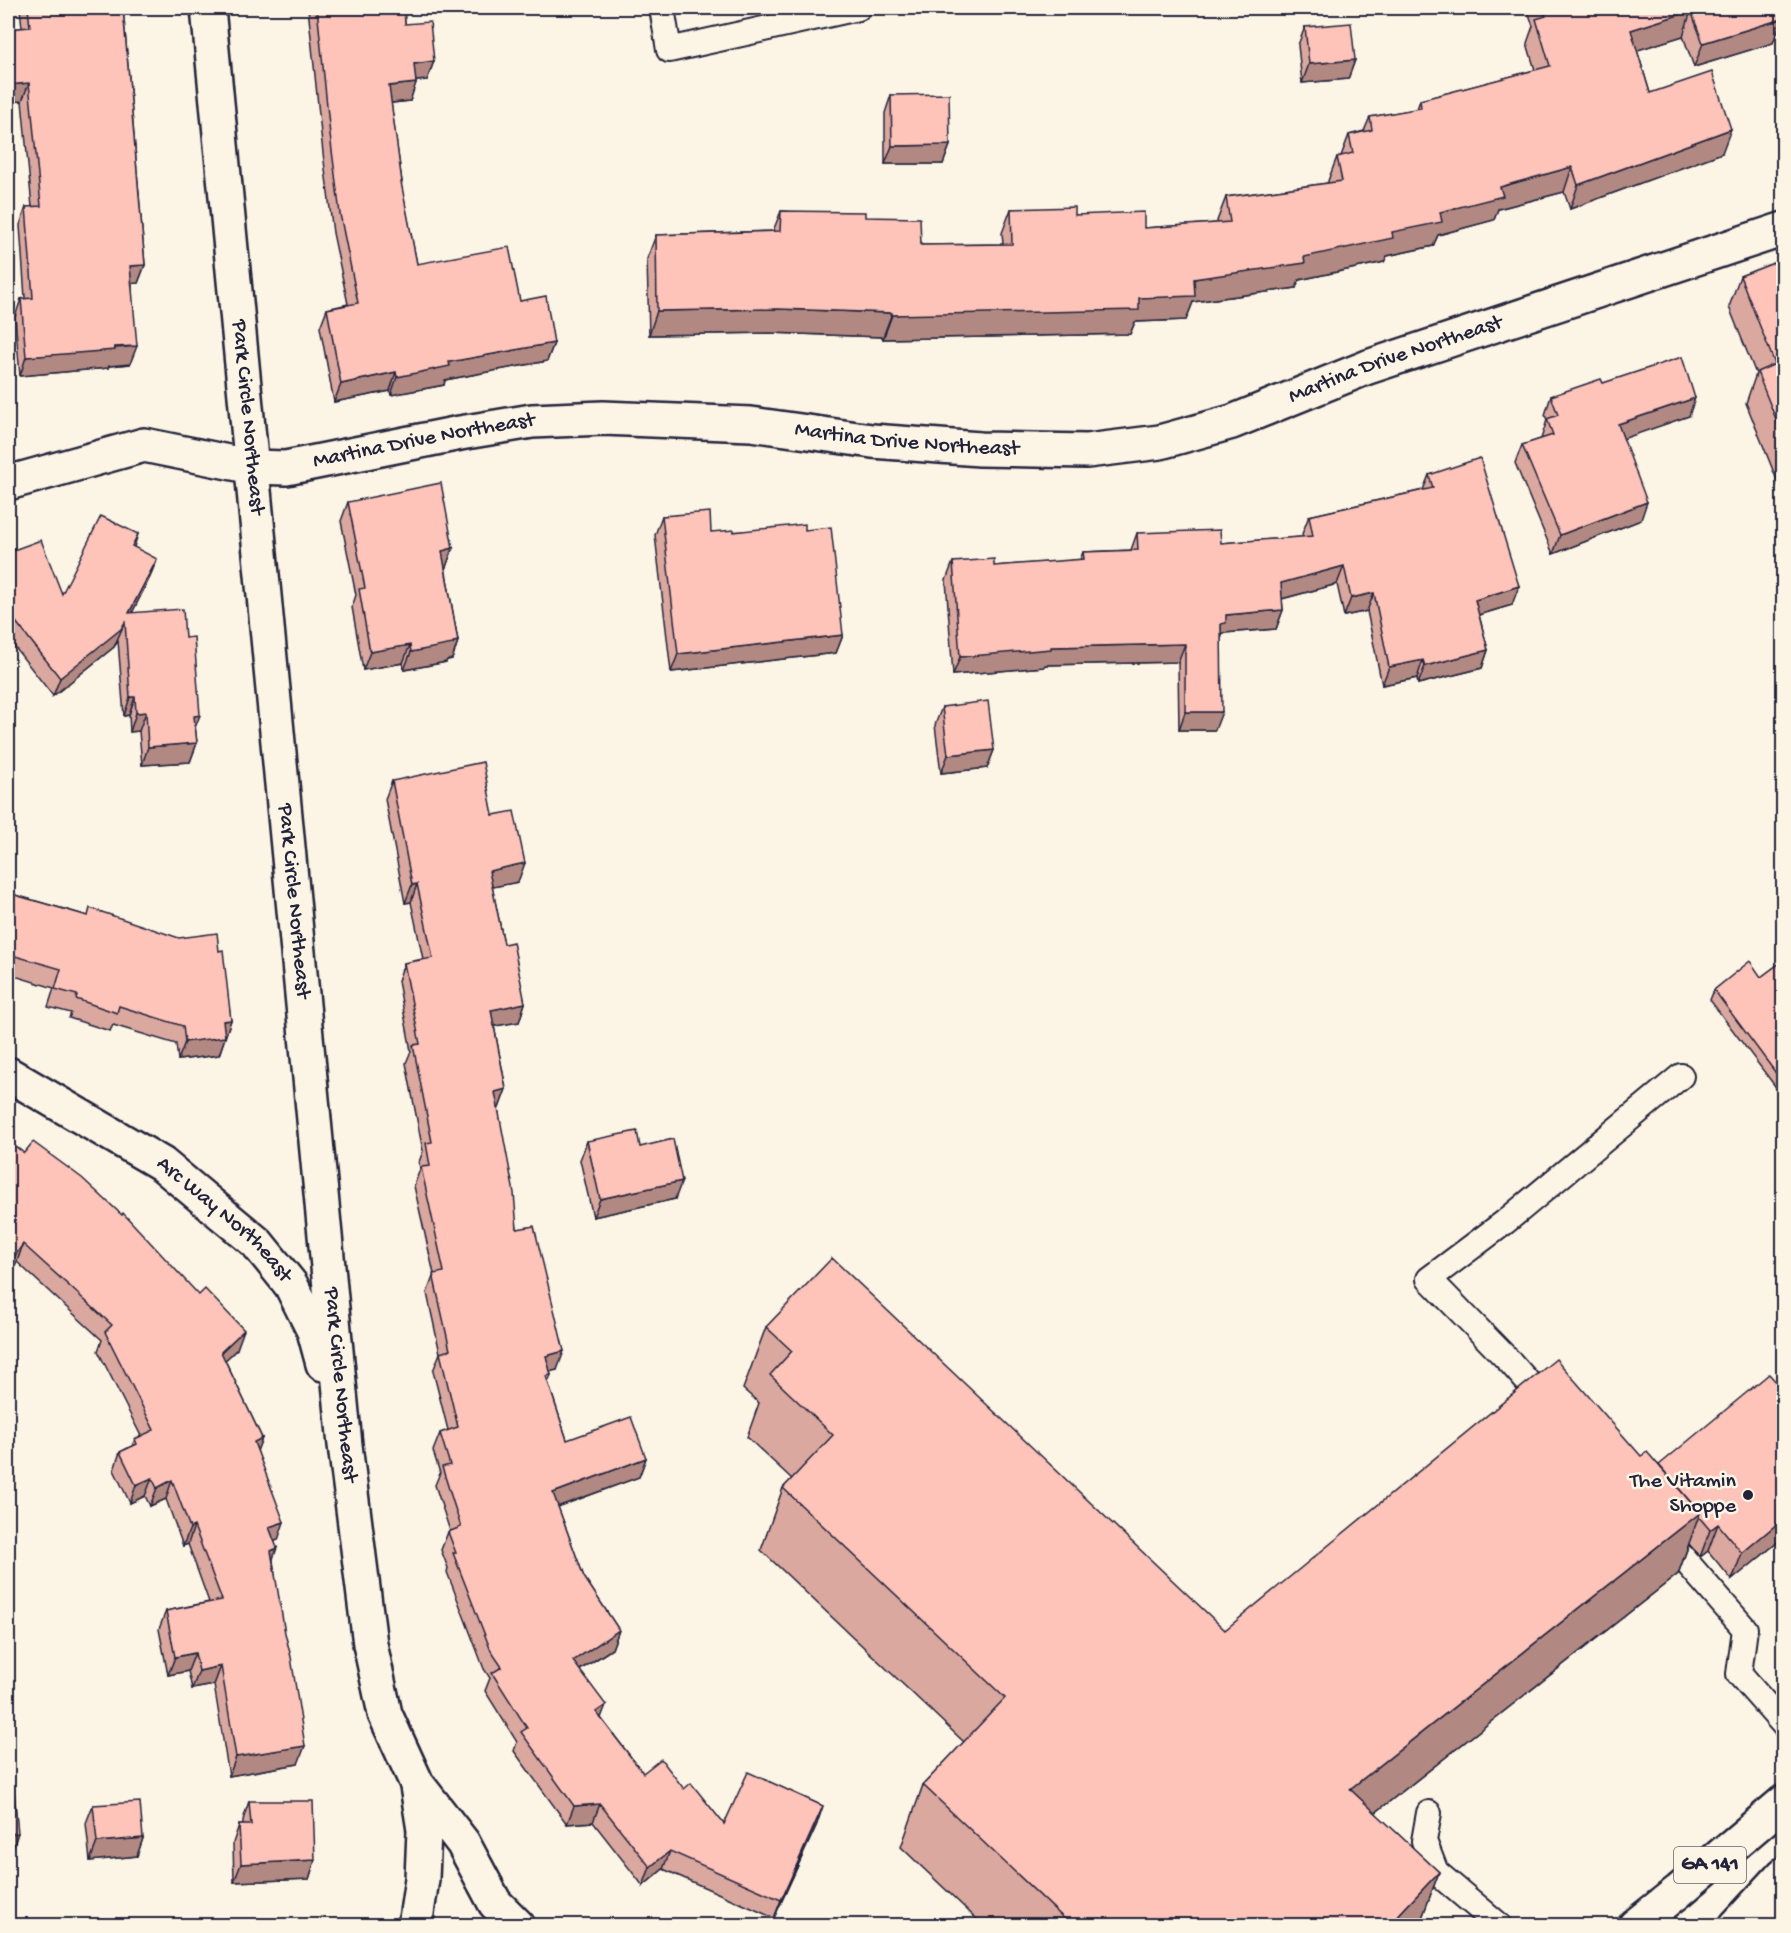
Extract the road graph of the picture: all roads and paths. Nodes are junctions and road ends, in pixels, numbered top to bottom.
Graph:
1 (208, 8) edge
2 (662, 8) edge
3 (858, 8) edge
4 (1784, 229) edge
5 (253, 467) junction
6 (8, 483) edge
7 (8, 1074) edge
8 (1681, 1076) dead end
9 (1565, 1424) edge
10 (345, 1445) junction
11 (1650, 1520) edge
12 (1784, 1725) edge
13 (417, 1784) junction
14 (1784, 1802) edge
15 (1429, 1813) dead end
16 (1784, 1874) edge
17 (1784, 1909) edge
18 (415, 1926) edge
19 (518, 1926) edge
20 (1500, 1926) edge
21 (1635, 1926) edge
22 (1736, 1926) edge
23 (1764, 1926) edge

1 - 5 main road, Park Circle Northeast
2 - 3 lane
4 - 5 main road, Martina Drive Northeast
5 - 6 main road, Martina Drive Northeast
5 - 10 main road, Park Circle Northeast
7 - 10 main road, Arc Way Northeast
8 - 9 lane
10 - 13 main road, Park Circle Northeast
11 - 12 lane
13 - 18 main road, Park Circle Northeast
13 - 19 main road, Park Circle Northeast
14 - 21 main road, GA 141
15 - 20 lane
16 - 22 main road
17 - 23 main road

